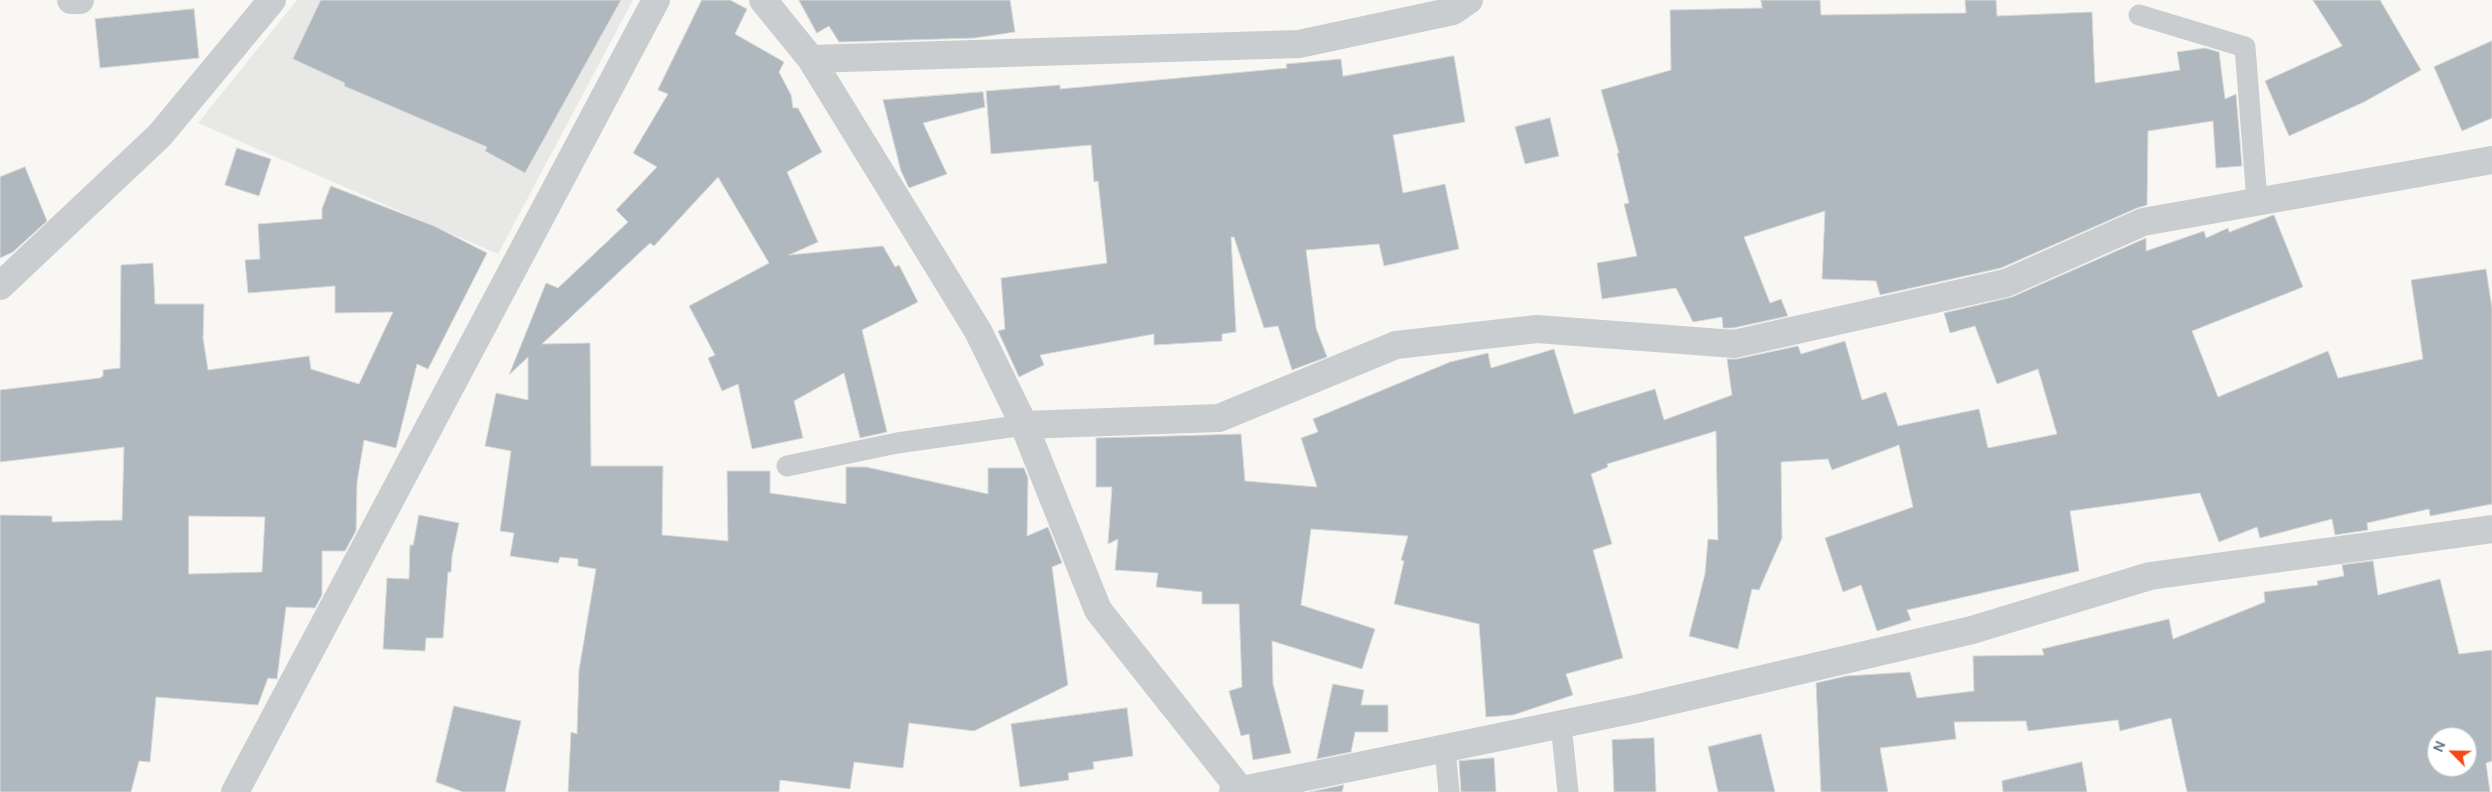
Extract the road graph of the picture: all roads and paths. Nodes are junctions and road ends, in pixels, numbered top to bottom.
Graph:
1 (72, 0) edge
2 (80, 0) edge
3 (272, 0) edge
4 (656, 0) edge
5 (763, 0) edge
6 (1469, 0) edge
7 (2139, 16) dead end
8 (811, 59) junction
9 (2492, 160) edge
10 (2258, 201) junction
11 (0, 286) edge
12 (1024, 425) junction
13 (787, 466) dead end
14 (2492, 529) edge
15 (1561, 724) junction
16 (1445, 748) junction
17 (235, 792) edge
18 (1239, 792) edge
19 (1449, 792) edge
20 (1568, 792) edge

1 - 2 street
3 - 11 street
4 - 17 street
5 - 8 street
6 - 8 street
7 - 10 lane
8 - 12 street
9 - 10 street
10 - 12 street
12 - 13 lane
12 - 18 street
14 - 15 street
15 - 16 street
15 - 20 lane
16 - 18 street
16 - 19 lane

